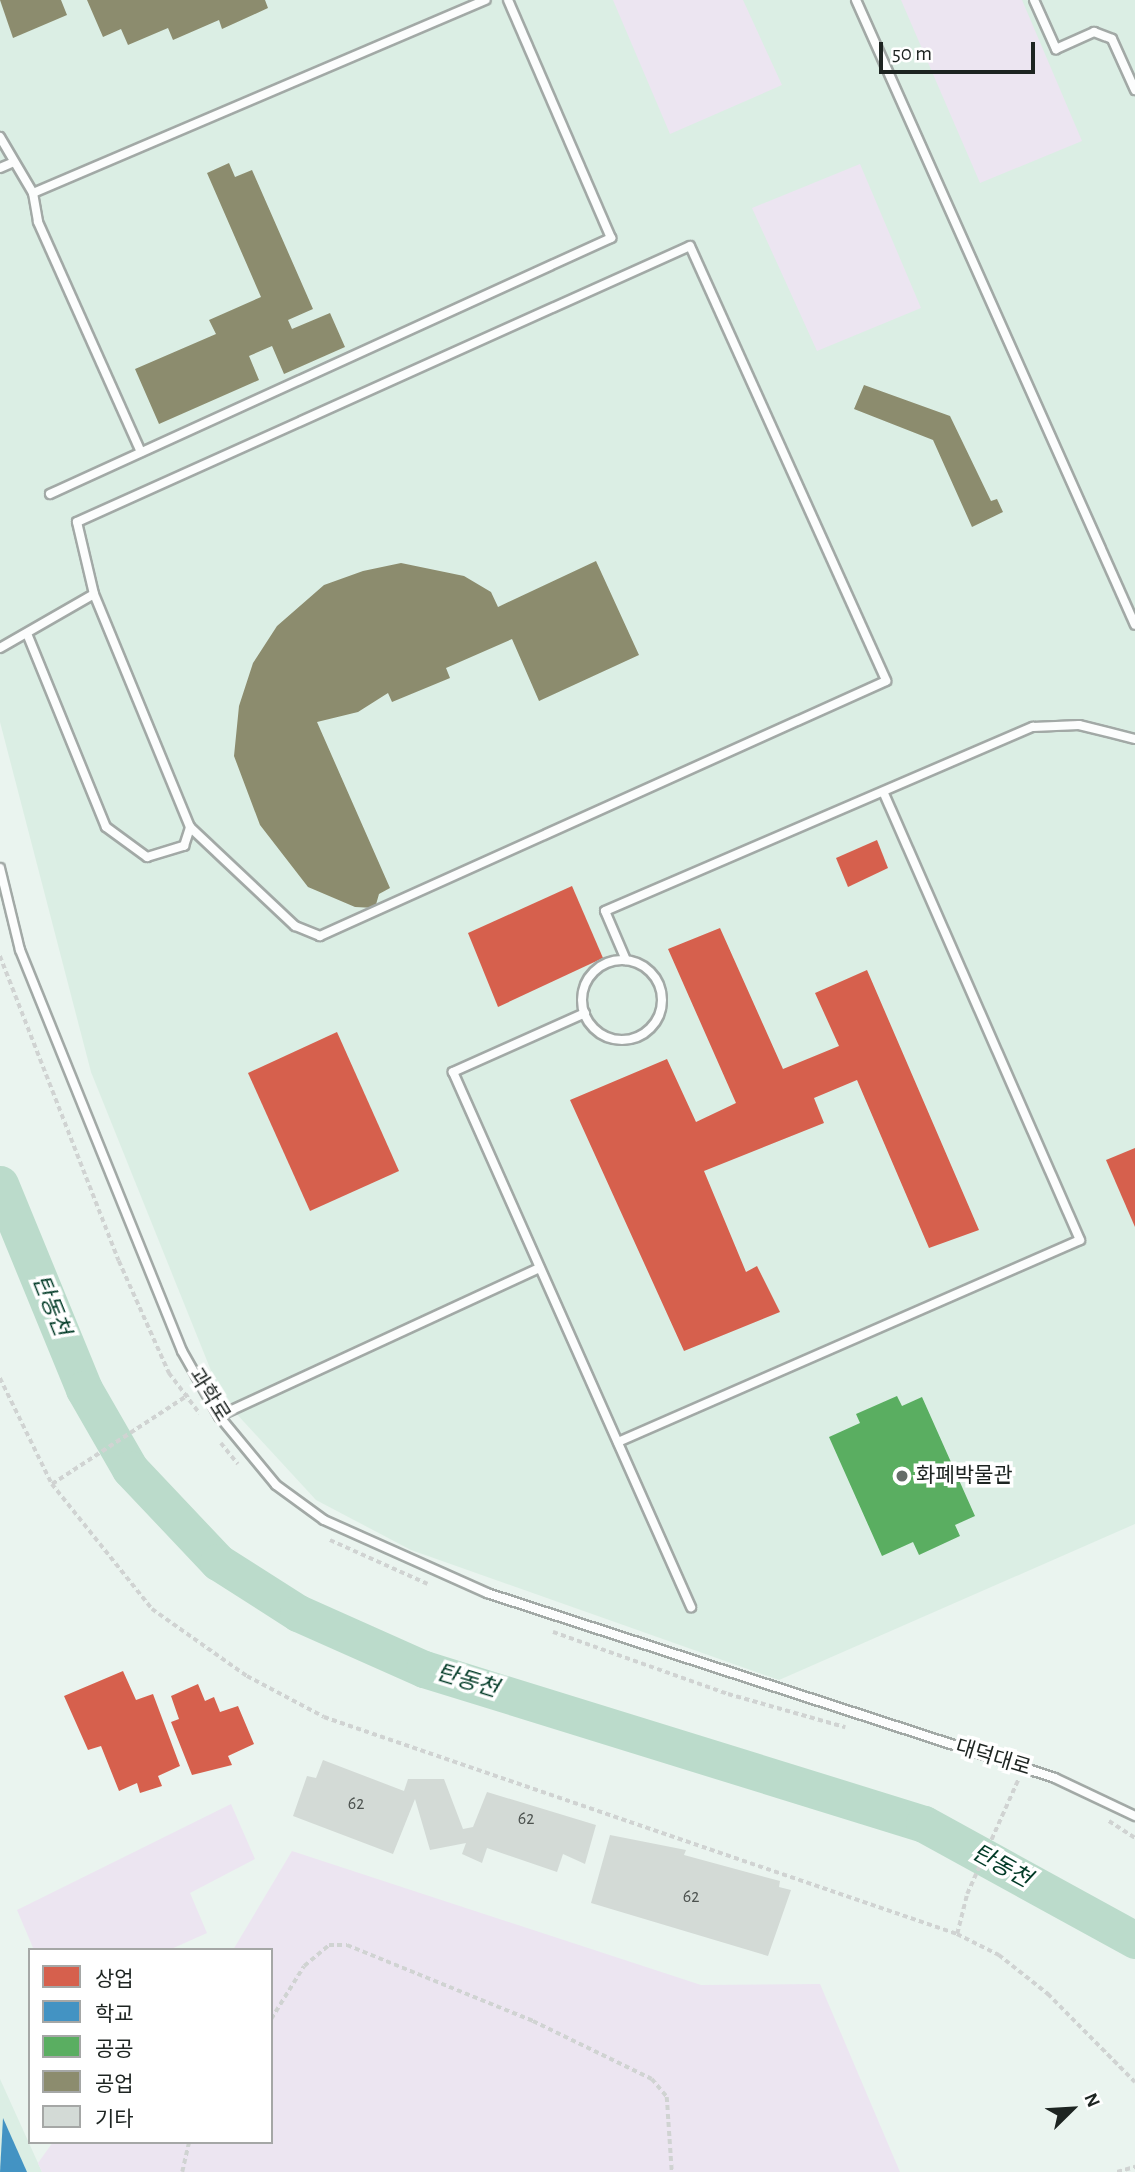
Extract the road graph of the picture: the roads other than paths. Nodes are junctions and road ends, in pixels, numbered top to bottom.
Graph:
1 (486, 0) edge
2 (508, 0) edge
3 (856, 0) edge
4 (1034, 0) edge
5 (1135, 90) edge
6 (0, 137) edge
7 (12, 163) junction
8 (0, 168) edge
9 (33, 193) junction
10 (141, 453) junction
11 (50, 494) dead end
12 (94, 594) junction
13 (1135, 625) edge
14 (28, 636) junction
15 (0, 648) edge
16 (1135, 739) edge
17 (883, 792) junction
18 (190, 827) junction
19 (0, 868) edge
20 (626, 960) junction
21 (585, 1013) junction
22 (540, 1268) junction
23 (219, 1416) junction
24 (618, 1442) junction
25 (691, 1607) dead end
26 (846, 1710) joint
27 (1135, 1816) edge

1 - 9 lane
2 - 10 lane
3 - 13 lane
4 - 5 lane
6 - 7 lane
7 - 8 lane
7 - 9 lane
9 - 10 lane
10 - 11 lane
12 - 14 lane
12 - 18 lane
12 - 18 lane
14 - 15 lane
14 - 18 lane
16 - 17 lane
17 - 20 lane
17 - 24 lane
19 - 23 lane, 과학로
20 - 21 lane
20 - 21 lane
21 - 22 lane
22 - 23 lane
22 - 24 lane
23 - 26 lane, 과학로
24 - 25 lane
26 - 27 lane, 대덕대로

